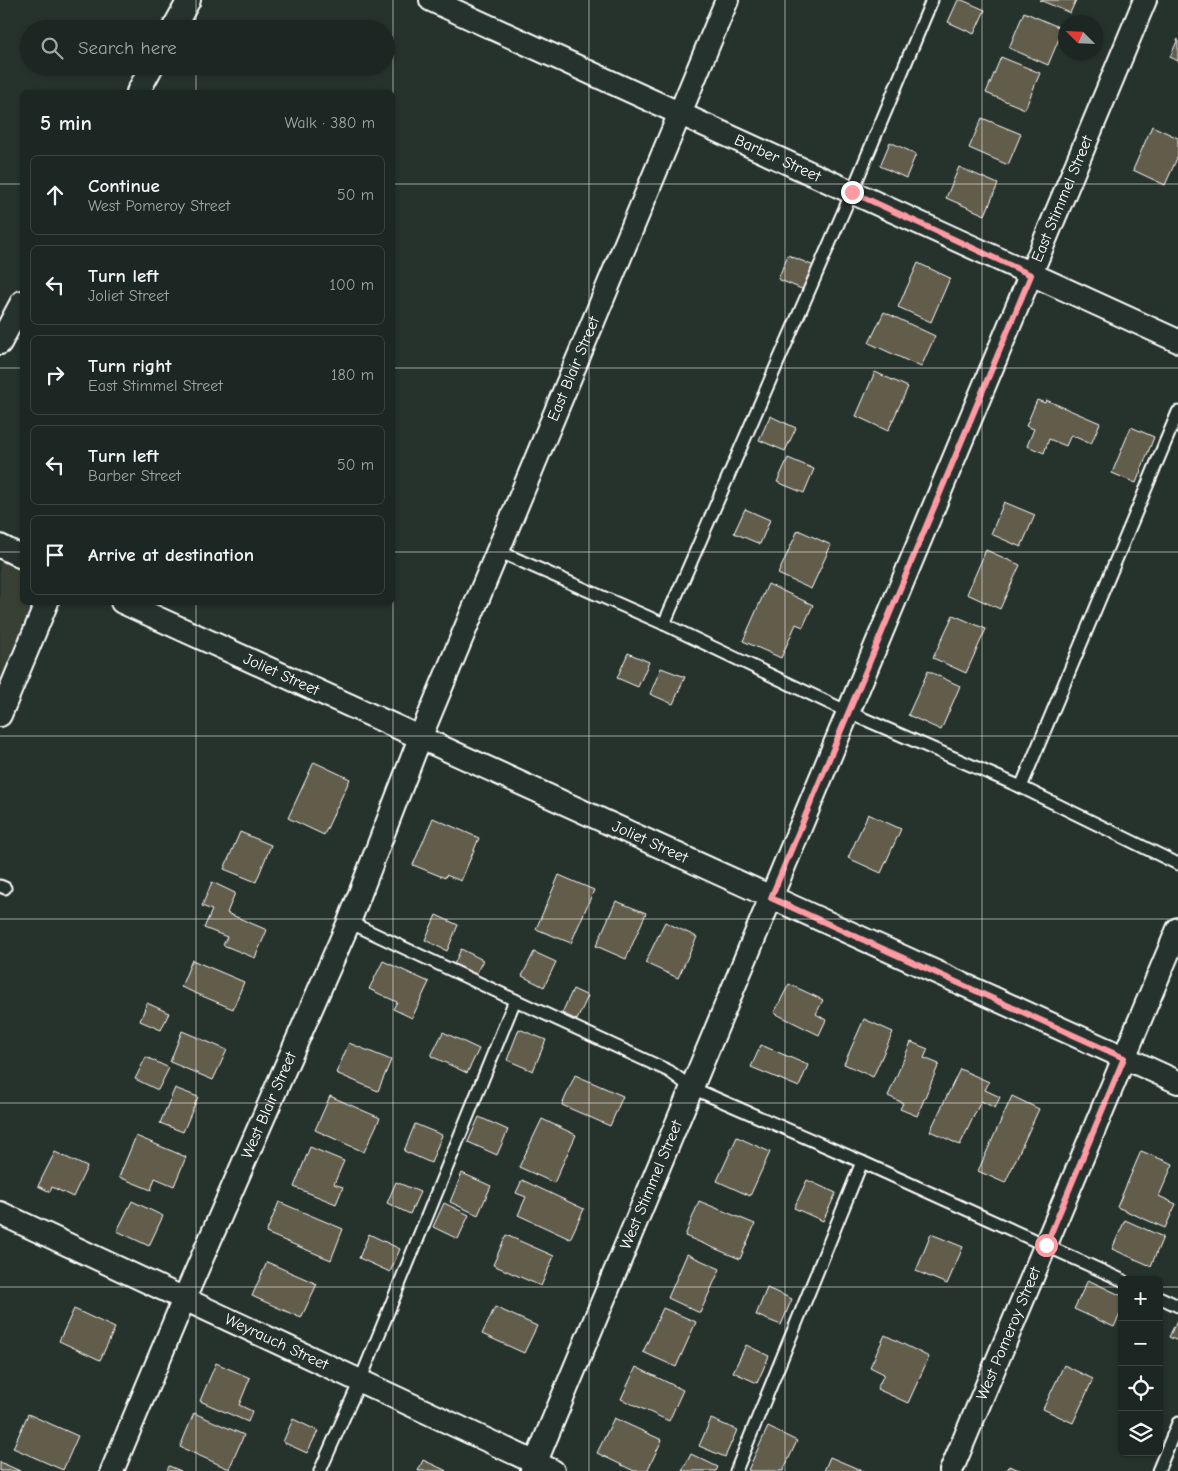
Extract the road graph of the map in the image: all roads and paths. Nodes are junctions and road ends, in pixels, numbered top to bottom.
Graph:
1 (189, 0) edge
2 (431, 0) edge
3 (727, 0) edge
4 (932, 0) edge
5 (1146, 0) edge
6 (178, 20) edge
7 (147, 75) edge
8 (139, 90) edge
9 (680, 114) junction
10 (852, 192) junction
11 (1031, 275) junction
12 (20, 306) edge
13 (1178, 341) edge
14 (0, 344) edge
15 (1178, 412) edge
16 (0, 546) edge
17 (498, 551) junction
18 (20, 556) edge
19 (46, 605) edge
20 (129, 605) edge
21 (664, 624) junction
22 (848, 712) junction
23 (0, 715) edge
24 (420, 738) junction
25 (1021, 787) junction
26 (1178, 864) edge
27 (771, 898) junction
28 (349, 922) junction
29 (1178, 929) edge
30 (515, 1000) junction
31 (1124, 1058) junction
32 (1178, 1082) edge
33 (692, 1088) junction
34 (862, 1162) junction
35 (2, 1218) edge
36 (1046, 1245) junction
37 (1118, 1278) edge
38 (184, 1299) junction
39 (1163, 1299) edge
40 (1178, 1306) edge
41 (360, 1381) junction
42 (1178, 1423) edge
43 (540, 1468) edge
44 (112, 1471) edge
45 (320, 1471) edge
46 (736, 1471) edge
47 (951, 1471) edge
48 (1158, 1471) edge

1 - 6 street
2 - 9 street, Barber Street
3 - 9 street, East Blair Street
4 - 10 lane
5 - 11 street, East Stimmel Street
7 - 8 street
9 - 10 street, Barber Street
9 - 17 street, East Blair Street
10 - 11 street, Barber Street
10 - 21 lane
11 - 13 street, Barber Street
11 - 22 street, East Stimmel Street
12 - 14 street
15 - 25 lane
16 - 18 street
17 - 21 lane
17 - 24 street, East Blair Street
19 - 23 street
20 - 24 street, Joliet Street
21 - 22 lane
22 - 25 lane
22 - 27 street, East Stimmel Street
24 - 27 street, Joliet Street
24 - 28 street, West Blair Street
25 - 26 lane
27 - 31 street, Joliet Street
27 - 33 street, West Stimmel Street
28 - 30 lane
28 - 38 street, West Blair Street
29 - 31 street, West Pomeroy Street
30 - 33 lane
30 - 41 lane
31 - 32 street, Joliet Street
31 - 36 street, West Pomeroy Street
33 - 34 lane
33 - 43 street, West Stimmel Street
34 - 36 lane
34 - 46 lane
35 - 38 street, Weyrauch Street
36 - 37 lane
36 - 47 street, West Pomeroy Street
38 - 41 street, Weyrauch Street
38 - 44 street, West Blair Street
39 - 40 lane
41 - 43 street, Weyrauch Street
41 - 45 lane
42 - 48 lane

